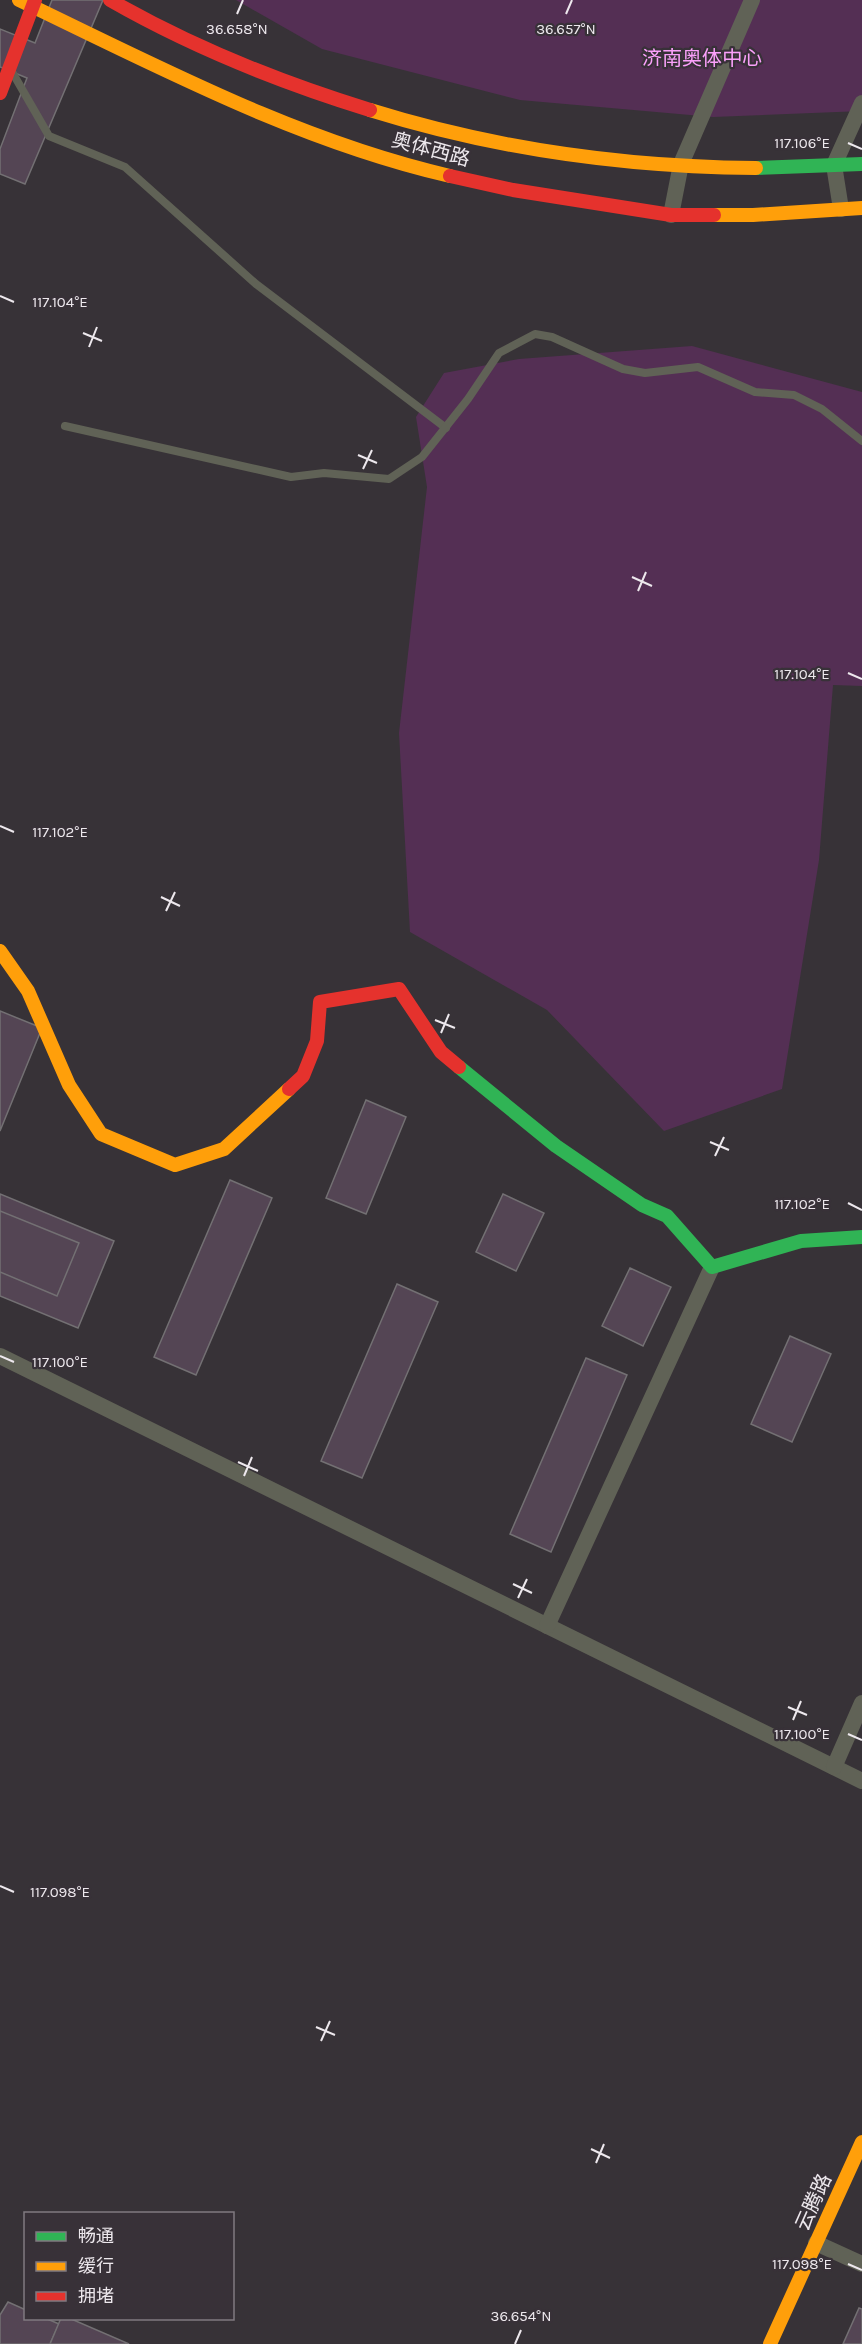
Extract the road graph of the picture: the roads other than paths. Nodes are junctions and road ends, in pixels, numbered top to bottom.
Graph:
1 (19, 0) edge
2 (110, 0) edge
3 (752, 0) edge
4 (34, 3) edge
5 (10, 67) junction
6 (0, 93) edge
7 (862, 103) edge
8 (681, 164) junction
9 (862, 164) edge
10 (834, 165) junction
11 (862, 208) edge
12 (841, 209) junction
13 (671, 215) junction
14 (65, 426) dead end
15 (446, 428) junction
16 (862, 441) edge
17 (0, 951) edge
18 (862, 1237) edge
19 (712, 1267) junction
20 (0, 1356) edge
21 (547, 1626) junction
22 (862, 1703) edge
23 (834, 1767) junction
24 (862, 1781) edge
25 (862, 2142) edge
26 (816, 2244) junction
27 (862, 2264) edge
28 (771, 2344) edge

1 - 4 main road, 奥体西路
2 - 8 main road, 奥体西路
3 - 8 street
4 - 5 main road
4 - 13 main road, 奥体西路
5 - 6 main road
5 - 15 lane
7 - 10 street
8 - 10 main road, 奥体西路
8 - 13 street
9 - 10 main road, 奥体西路
10 - 12 street
11 - 12 main road, 奥体西路
12 - 13 main road, 奥体西路
14 - 15 lane
15 - 16 lane
17 - 19 main road
18 - 19 main road
19 - 21 street
20 - 21 street
21 - 23 street
22 - 23 street
23 - 24 street
25 - 26 main road, 云腾路
26 - 27 street
26 - 28 main road, 云腾路

